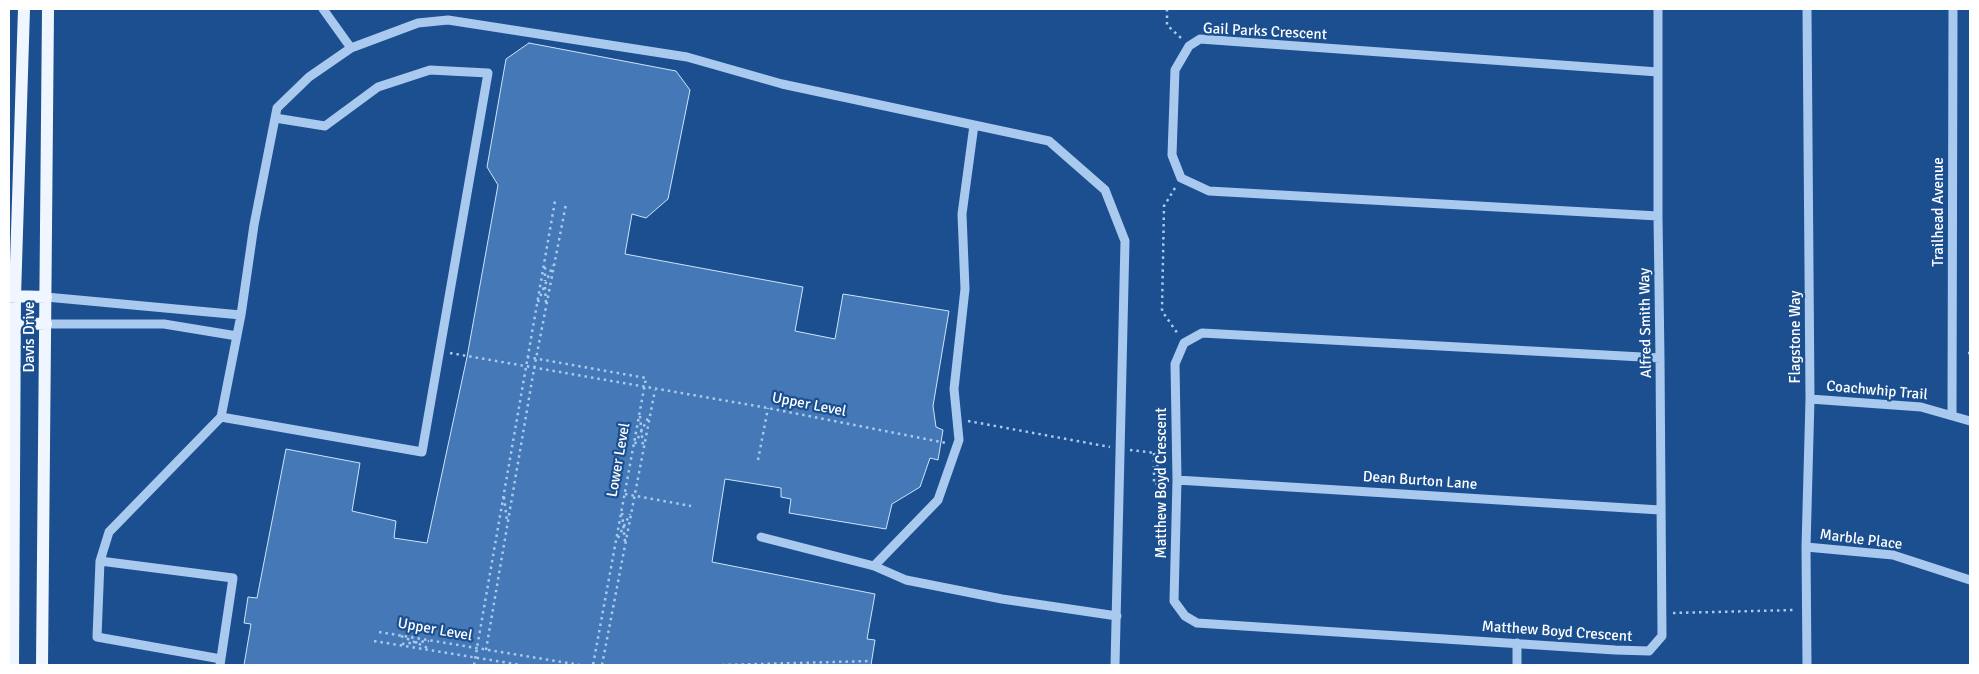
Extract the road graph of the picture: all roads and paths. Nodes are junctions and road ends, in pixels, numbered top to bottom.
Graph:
1 (24, 9) edge
2 (48, 9) edge
3 (323, 9) edge
4 (1167, 9) edge
5 (1658, 9) edge
6 (1807, 9) edge
7 (1953, 9) edge
8 (1189, 46) junction
9 (351, 48) junction
10 (1658, 72) junction
11 (275, 118) junction
12 (974, 125) junction
13 (1181, 178) junction
14 (555, 201) dead end
15 (566, 204) dead end
16 (1658, 216) junction
17 (555, 259) junction
18 (545, 260) junction
19 (12, 296) edge
20 (46, 297) junction
21 (536, 307) junction
22 (546, 309) junction
23 (241, 315) junction
24 (12, 323) edge
25 (46, 324) junction
26 (237, 336) junction
27 (1184, 343) junction
28 (440, 350) junction
29 (527, 357) junction
30 (1660, 358) junction
31 (534, 369) junction
32 (655, 390) junction
33 (1810, 399) junction
34 (768, 408) junction
35 (639, 412) junction
36 (651, 412) junction
37 (1952, 415) junction
38 (221, 417) junction
39 (957, 419) junction
40 (1970, 421) edge
41 (957, 446) junction
42 (633, 448) junction
43 (644, 449) junction
44 (1121, 449) junction
45 (1156, 453) junction
46 (1163, 454) dead end
47 (758, 460) dead end
48 (1177, 480) junction
49 (504, 493) junction
50 (625, 494) junction
51 (691, 506) dead end
52 (622, 508) junction
53 (632, 510) junction
54 (1660, 510) junction
55 (508, 524) junction
56 (761, 537) dead end
57 (616, 543) junction
58 (625, 546) junction
59 (1806, 547) junction
60 (100, 561) junction
61 (874, 566) junction
62 (1970, 580) edge
63 (1807, 609) junction
64 (1661, 613) junction
65 (1117, 616) junction
66 (379, 632) dead end
67 (397, 635) junction
68 (1662, 636) joint
69 (374, 641) dead end
70 (433, 641) junction
71 (1517, 643) junction
72 (399, 645) junction
73 (432, 650) junction
74 (486, 650) junction
75 (475, 657) junction
76 (872, 661) dead end
77 (45, 662) edge
78 (221, 662) edge
79 (13, 665) edge
80 (474, 665) edge
81 (520, 665) edge
82 (580, 665) edge
83 (594, 665) edge
84 (602, 665) edge
85 (722, 665) edge
86 (1115, 665) edge
87 (1517, 665) edge
88 (1807, 665) edge

1 - 19 main road, Davis Drive
2 - 20 main road, Davis Drive
3 - 9 street
4 - 8 path
5 - 10 street, Alfred Smith Way
6 - 33 street, Flagstone Way
7 - 37 street, Trailhead Avenue
8 - 10 street, Gail Parks Crescent
8 - 13 street, Gail Parks Crescent
9 - 11 street
9 - 12 street
10 - 16 street, Alfred Smith Way
11 - 23 street
11 - 28 street
12 - 39 street
12 - 44 street
13 - 16 street
13 - 27 path
14 - 18 path
15 - 17 path, Upper Level
16 - 30 street, Alfred Smith Way
17 - 21 path
17 - 22 path, Upper Level
18 - 21 path
18 - 22 path
19 - 20 main road
19 - 24 main road, Davis Drive
20 - 23 street
20 - 25 main road, Davis Drive
21 - 29 path
22 - 31 path, Upper Level
23 - 26 street
24 - 25 main road
24 - 79 main road, Davis Drive
25 - 26 street
25 - 77 main road, Davis Drive
26 - 38 street
27 - 30 street
27 - 48 street, Matthew Boyd Crescent
28 - 31 path, Upper Level
28 - 38 street
29 - 35 path, Lower Level
29 - 49 path
30 - 54 street, Alfred Smith Way
31 - 32 path, Upper Level
31 - 55 path, Upper Level
32 - 34 path, Upper Level
32 - 36 path
33 - 37 street, Coachwhip Trail
33 - 59 street, Flagstone Way
34 - 41 path, Upper Level
34 - 47 path
35 - 42 path, Lower Level
35 - 43 path
36 - 42 path
36 - 43 path
37 - 40 street, Coachwhip Trail
38 - 60 street
39 - 41 street
39 - 44 path
41 - 61 street
42 - 50 path, Lower Level
43 - 53 path
44 - 45 path
44 - 65 street
45 - 45 path
45 - 46 path
48 - 54 street, Dean Burton Lane
48 - 71 street, Matthew Boyd Crescent
49 - 55 path
49 - 75 path
50 - 51 path
50 - 52 path, Lower Level
52 - 57 path, Lower Level
52 - 58 path
53 - 57 path
53 - 58 path
54 - 64 street, Alfred Smith Way
55 - 74 path, Upper Level
56 - 61 street
57 - 83 path, Lower Level
58 - 84 path
59 - 62 street, Marble Place
59 - 63 street, Flagstone Way
60 - 78 street
60 - 78 street
61 - 65 street
63 - 64 path
63 - 88 street, Flagstone Way
64 - 68 street, Alfred Smith Way
65 - 86 street
66 - 67 path, Upper Level
67 - 70 path, Upper Level
67 - 73 path
68 - 71 street, Matthew Boyd Crescent
69 - 72 path
70 - 72 path
70 - 74 path, Upper Level
71 - 87 street
72 - 73 path
73 - 75 path
74 - 82 path, Upper Level
75 - 80 path
75 - 81 path
76 - 85 path

